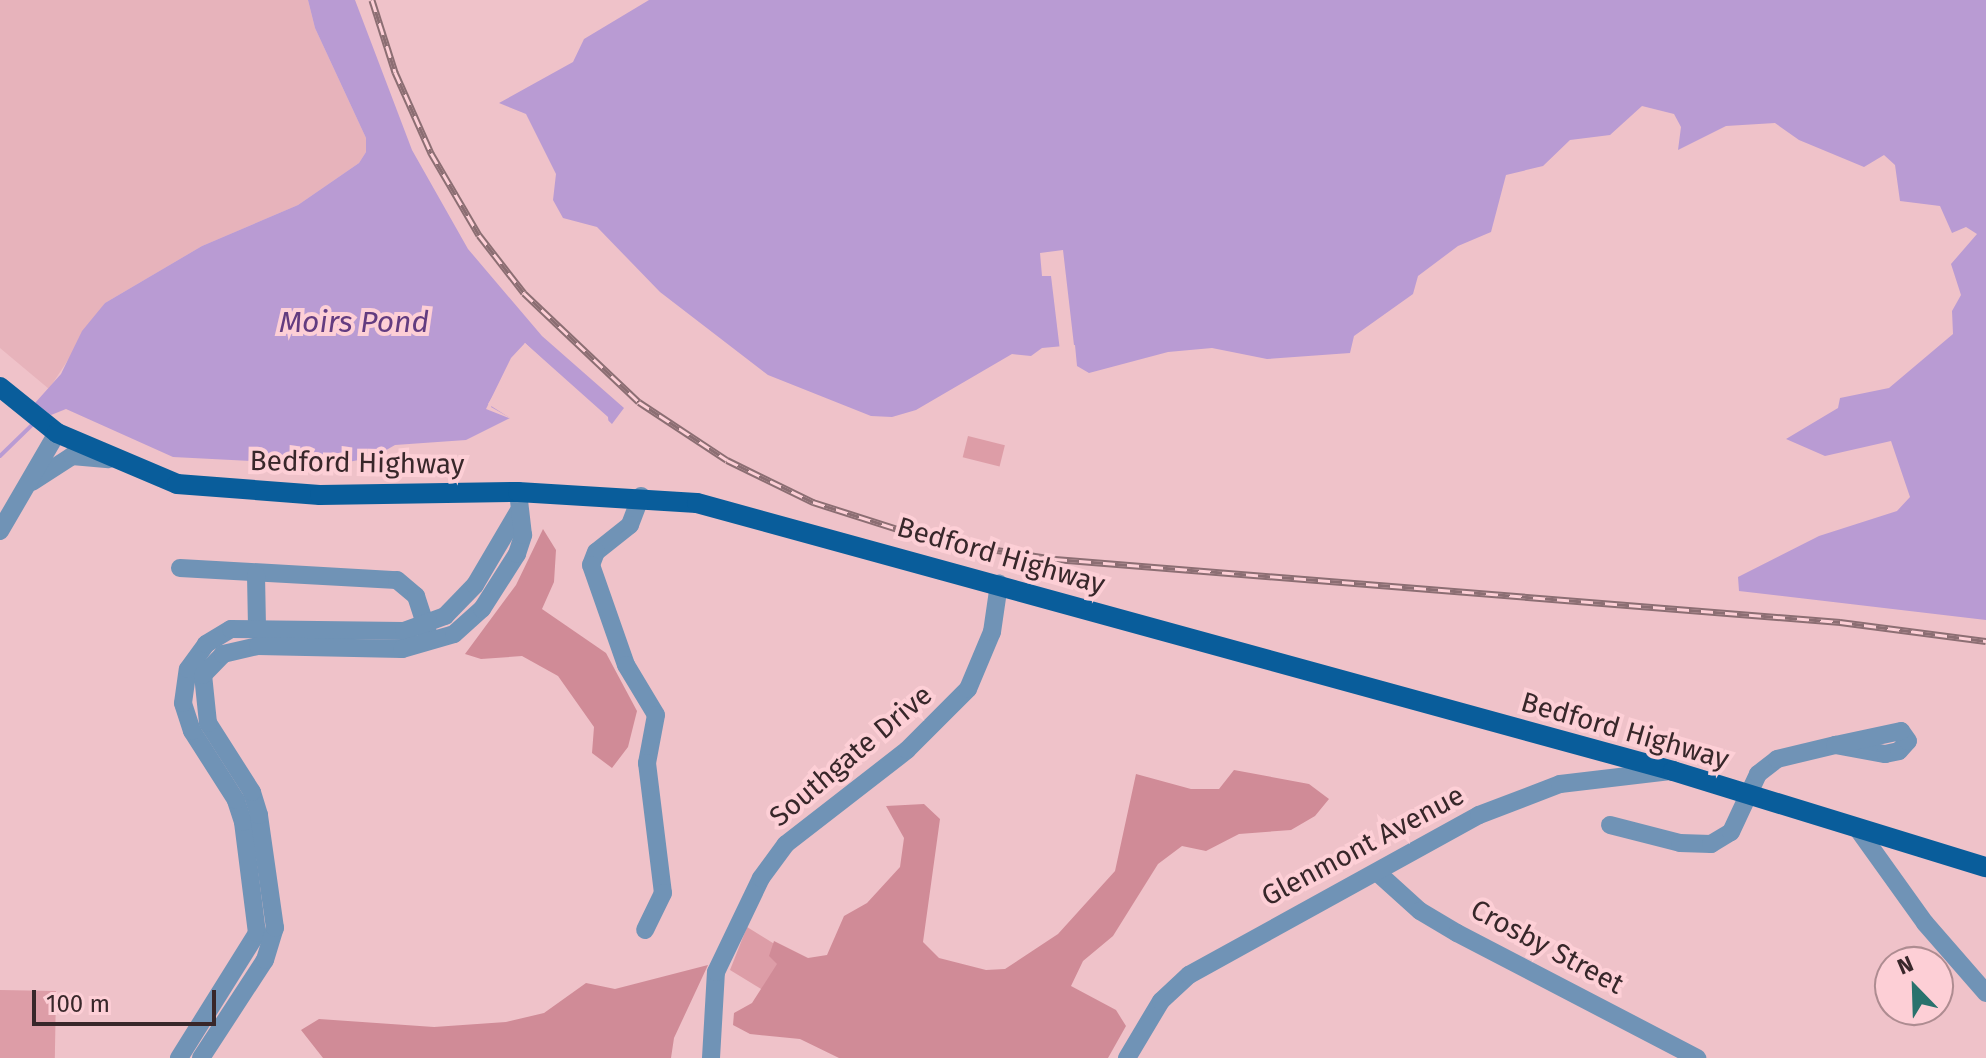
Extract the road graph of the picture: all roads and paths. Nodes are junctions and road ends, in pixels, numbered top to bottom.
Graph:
1 (0, 387) edge
2 (52, 428) junction
3 (109, 459) junction
4 (18, 495) junction
5 (641, 496) junction
6 (518, 502) junction
7 (0, 531) edge
8 (180, 568) dead end
9 (256, 575) junction
10 (969, 577) junction
11 (999, 584) junction
12 (427, 623) junction
13 (257, 628) junction
14 (992, 632) junction
15 (428, 644) junction
16 (1835, 745) dead end
17 (1673, 771) junction
18 (1748, 794) junction
19 (1610, 825) dead end
20 (1857, 828) junction
21 (1986, 867) edge
22 (1379, 874) junction
23 (645, 930) dead end
24 (1986, 993) edge
25 (179, 1058) edge
26 (201, 1058) edge
27 (711, 1058) edge
28 (1127, 1058) edge
29 (1697, 1058) edge

1 - 2 main road, Bedford Highway
2 - 3 main road, Bedford Highway
2 - 4 street
3 - 4 street
3 - 6 main road, Bedford Highway
4 - 7 street
5 - 6 main road, Bedford Highway
5 - 10 main road, Bedford Highway
5 - 23 street
6 - 12 street
6 - 15 street
8 - 9 street
9 - 12 street
9 - 13 street
10 - 11 main road, Bedford Highway
10 - 14 street
11 - 14 street, Southgate Drive
11 - 17 main road, Bedford Highway
12 - 13 street
12 - 15 street
13 - 25 street
14 - 27 street, Southgate Drive
15 - 26 street
16 - 18 street
17 - 18 main road, Bedford Highway
17 - 22 street, Glenmont Avenue
18 - 19 street
18 - 20 main road, Bedford Highway
20 - 21 main road, Bedford Highway
20 - 24 street
22 - 28 street, Glenmont Avenue
22 - 29 street, Crosby Street

